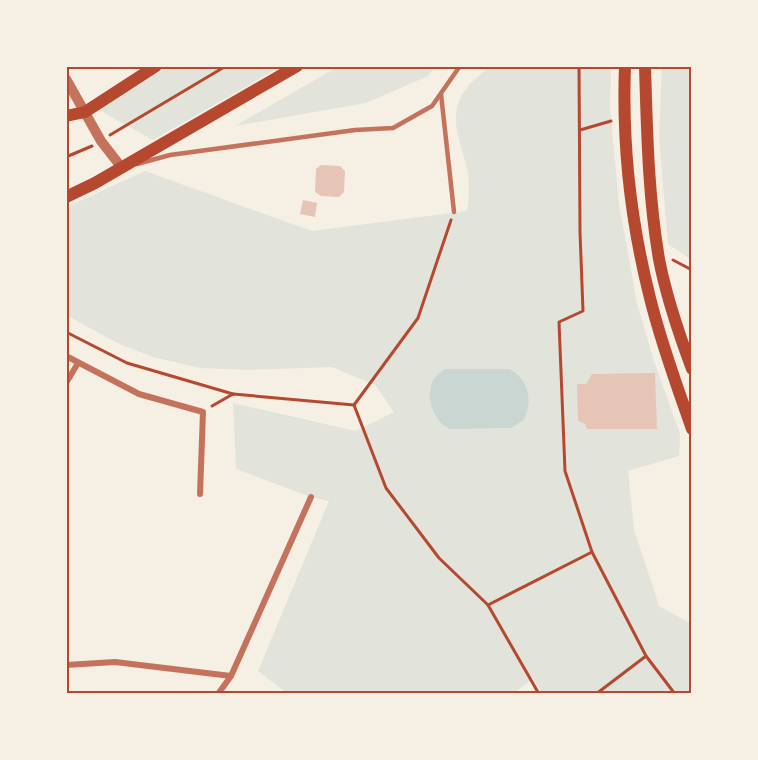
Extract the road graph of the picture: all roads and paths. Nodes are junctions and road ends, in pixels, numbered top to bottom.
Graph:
1 (156, 66) edge
2 (226, 66) edge
3 (297, 66) edge
4 (460, 66) edge
5 (579, 66) edge
6 (625, 66) edge
7 (645, 66) edge
8 (66, 79) edge
9 (441, 94) junction
10 (85, 112) junction
11 (66, 116) edge
12 (624, 117) junction
13 (579, 130) junction
14 (101, 141) junction
15 (66, 158) edge
16 (122, 168) junction
17 (66, 197) edge
18 (454, 212) joint
19 (659, 261) junction
20 (692, 270) edge
21 (66, 332) edge
22 (66, 356) edge
23 (78, 363) junction
24 (692, 369) edge
25 (66, 383) edge
26 (233, 394) junction
27 (354, 405) junction
28 (203, 412) junction
29 (692, 429) edge
30 (200, 494) dead end
31 (311, 497) dead end
32 (592, 552) junction
33 (488, 605) junction
34 (646, 656) junction
35 (66, 665) edge
36 (231, 676) junction
37 (218, 694) edge
38 (539, 694) edge
39 (596, 694) edge
40 (675, 694) edge

1 - 10 main road
2 - 14 path
3 - 16 main road
4 - 9 lane
5 - 13 path
6 - 12 main road
7 - 19 main road
8 - 10 street
9 - 16 lane
9 - 18 lane
10 - 11 main road
10 - 14 street
12 - 13 path
12 - 29 main road
13 - 32 path
14 - 15 path
14 - 16 street
16 - 17 main road
18 - 27 path
19 - 20 path
19 - 24 main road
21 - 26 path
22 - 23 street
23 - 25 street
23 - 28 street
26 - 27 path
26 - 28 path
27 - 33 path
28 - 30 street
31 - 36 street
32 - 33 path
32 - 34 path
33 - 38 path
34 - 39 path
34 - 40 path
35 - 36 street
36 - 37 street

